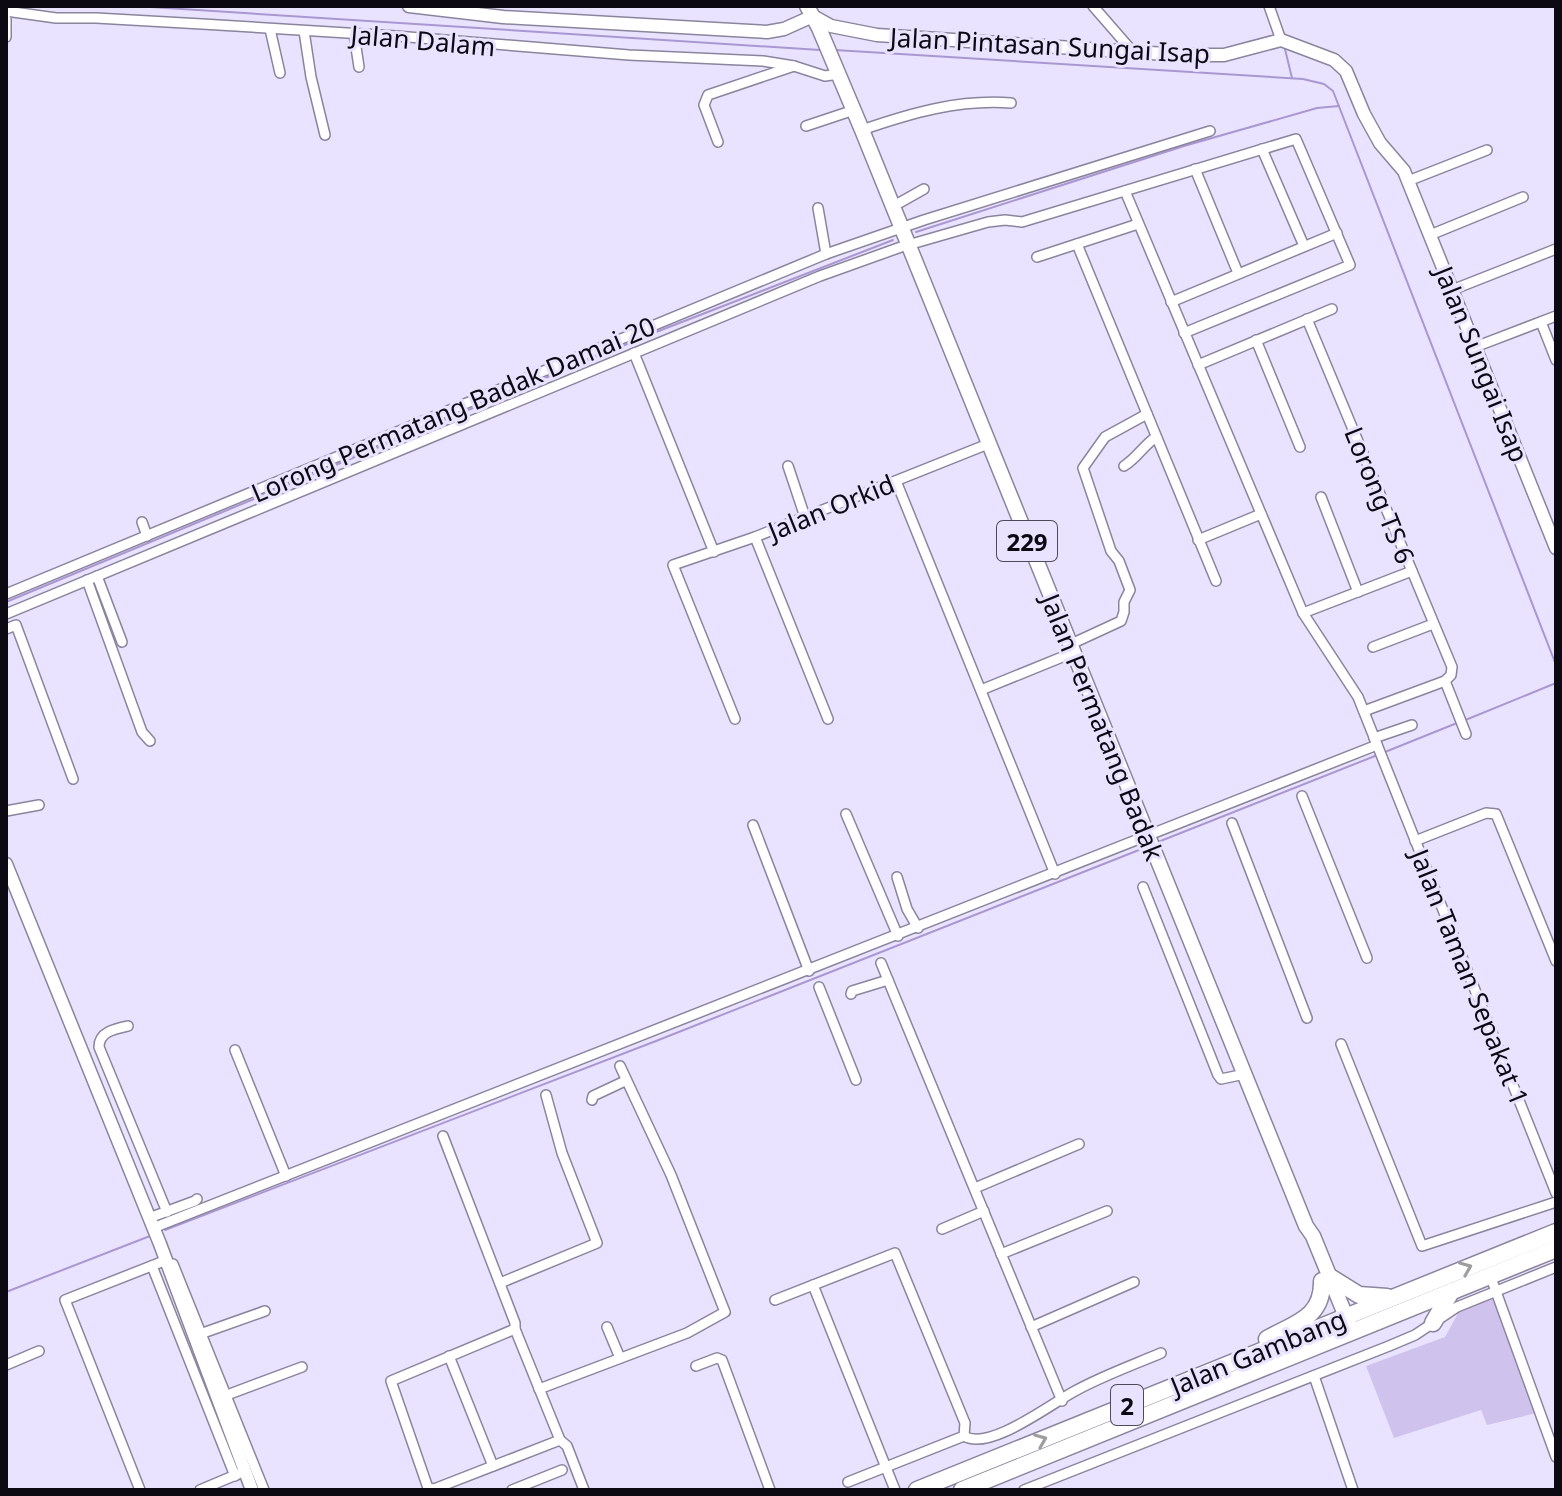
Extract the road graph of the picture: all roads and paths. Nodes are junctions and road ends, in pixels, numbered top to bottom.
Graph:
1 (409, 6) edge
2 (1093, 6) edge
3 (1269, 6) edge
4 (439, 8) edge
5 (6, 11) edge
6 (810, 11) edge
7 (504, 12) edge
8 (6, 19) edge
9 (270, 29) junction
10 (304, 31) junction
11 (1116, 32) junction
12 (354, 34) junction
13 (6, 37) edge
14 (1281, 40) junction
15 (1100, 50) junction
16 (1133, 52) junction
17 (794, 66) junction
18 (359, 67) dead end
19 (837, 70) junction
20 (280, 73) dead end
21 (1011, 103) dead end
22 (854, 110) junction
23 (806, 126) dead end
24 (862, 130) junction
25 (1210, 131) dead end
26 (325, 135) dead end
27 (718, 142) dead end
28 (1262, 149) junction
29 (1487, 150) dead end
30 (1195, 169) junction
31 (1408, 181) junction
32 (924, 189) dead end
33 (1125, 191) junction
34 (1523, 197) dead end
35 (892, 207) junction
36 (818, 208) dead end
37 (1138, 224) junction
38 (900, 227) junction
39 (1337, 233) junction
40 (1430, 235) junction
41 (1077, 244) junction
42 (908, 245) junction
43 (1304, 246) junction
44 (1556, 249) edge
45 (826, 254) junction
46 (1037, 257) dead end
47 (1238, 273) junction
48 (1452, 290) junction
49 (1171, 302) junction
50 (1332, 309) dead end
51 (1556, 316) edge
52 (1307, 319) junction
53 (1541, 322) junction
54 (1184, 333) junction
55 (1256, 340) junction
56 (1475, 347) junction
57 (634, 353) junction
58 (1556, 360) edge
59 (1198, 365) junction
60 (1147, 414) junction
61 (1156, 437) junction
62 (988, 444) junction
63 (1300, 447) dead end
64 (788, 466) dead end
65 (1124, 466) dead end
66 (896, 481) junction
67 (1321, 497) dead end
68 (1261, 514) junction
69 (805, 517) junction
70 (142, 522) dead end
71 (147, 536) junction
72 (755, 537) junction
73 (1198, 540) junction
74 (1556, 548) edge
75 (714, 552) junction
76 (1412, 571) junction
77 (97, 576) junction
78 (87, 580) junction
79 (1216, 581) dead end
80 (1358, 592) junction
81 (6, 594) edge
82 (1303, 613) junction
83 (6, 614) edge
84 (1433, 624) junction
85 (11, 627) edge
86 (122, 642) dead end
87 (1373, 647) dead end
88 (1070, 649) junction
89 (1445, 681) junction
90 (981, 690) junction
91 (1364, 711) junction
92 (735, 719) dead end
93 (828, 719) dead end
94 (1412, 725) dead end
95 (1465, 731) dead end
96 (150, 741) dead end
97 (1376, 744) junction
98 (73, 779) dead end
99 (1302, 796) dead end
100 (39, 805) dead end
101 (6, 811) edge
102 (846, 814) dead end
103 (1232, 823) dead end
104 (753, 825) dead end
105 (1148, 836) junction
106 (1415, 841) junction
107 (6, 864) edge
108 (1055, 874) junction
109 (897, 877) dead end
110 (1143, 887) dead end
111 (918, 928) junction
112 (898, 936) junction
113 (1367, 958) dead end
114 (1556, 961) edge
115 (881, 963) dead end
116 (809, 971) junction
117 (888, 980) junction
118 (819, 987) dead end
119 (851, 994) dead end
120 (1307, 1018) dead end
121 (128, 1026) dead end
122 (1341, 1044) dead end
123 (235, 1050) dead end
124 (620, 1066) dead end
125 (1245, 1074) junction
126 (856, 1080) dead end
127 (625, 1081) junction
128 (546, 1095) dead end
129 (592, 1100) dead end
130 (443, 1136) dead end
131 (1079, 1144) dead end
132 (1552, 1171) edge
133 (286, 1176) junction
134 (975, 1188) junction
135 (1556, 1193) edge
136 (197, 1199) dead end
137 (1556, 1202) edge
138 (984, 1211) junction
139 (1107, 1211) dead end
140 (167, 1212) junction
141 (151, 1223) junction
142 (942, 1229) dead end
143 (1556, 1232) edge
144 (1556, 1249) edge
145 (1001, 1254) junction
146 (166, 1255) junction
147 (152, 1266) junction
148 (1556, 1267) edge
149 (1326, 1279) junction
150 (1134, 1282) dead end
151 (500, 1283) junction
152 (1493, 1283) junction
153 (813, 1285) junction
154 (1451, 1292) junction
155 (1393, 1297) junction
156 (775, 1300) dead end
157 (265, 1311) dead end
158 (1433, 1323) junction
159 (1344, 1326) junction
160 (607, 1327) dead end
161 (1031, 1327) junction
162 (515, 1329) junction
163 (203, 1333) junction
164 (39, 1351) dead end
165 (1161, 1353) dead end
166 (449, 1356) junction
167 (620, 1358) junction
168 (6, 1365) edge
169 (696, 1366) dead end
170 (302, 1367) dead end
171 (1202, 1374) junction
172 (1314, 1376) junction
173 (539, 1389) junction
174 (227, 1395) junction
175 (1062, 1401) junction
176 (1000, 1432) junction
177 (964, 1436) junction
178 (560, 1440) junction
179 (1007, 1454) junction
180 (1556, 1457) edge
181 (493, 1466) junction
182 (886, 1467) junction
183 (562, 1470) dead end
184 (240, 1474) junction
185 (848, 1482) dead end
186 (541, 1485) edge
187 (140, 1490) edge
188 (200, 1490) edge
189 (252, 1490) edge
190 (264, 1490) edge
191 (512, 1490) edge
192 (584, 1490) edge
193 (770, 1490) edge
194 (895, 1490) edge
195 (917, 1490) edge
196 (962, 1490) edge
197 (1024, 1490) edge
198 (1353, 1490) edge

1 - 4 street
2 - 11 street
3 - 14 street
4 - 7 street
5 - 9 street, Jalan Dalam
6 - 7 street
6 - 15 street, Jalan Pintasan Sungai Isap
6 - 19 main road, Jalan Permatang Badak / 229
8 - 13 street
9 - 10 street, Jalan Dalam
9 - 20 street
10 - 12 street, Jalan Dalam
10 - 26 street
11 - 15 street
11 - 16 street
12 - 17 street, Jalan Dalam
12 - 18 street
14 - 16 street, Jalan Pintasan Sungai Isap
14 - 31 street
15 - 16 street, Jalan Pintasan Sungai Isap
17 - 19 street, Jalan Dalam
17 - 27 street
19 - 22 main road, Jalan Permatang Badak / 229
21 - 24 street
22 - 23 street
22 - 24 main road, Jalan Permatang Badak / 229
24 - 35 main road, Jalan Permatang Badak / 229
25 - 38 street, Lorong Permatang Badak Damai 20
28 - 30 street
28 - 39 street
28 - 43 street
29 - 31 street
30 - 33 street
30 - 47 street
31 - 40 street, Jalan Sungai Isap
32 - 35 street
33 - 37 street
33 - 42 street
34 - 40 street
35 - 38 main road, Jalan Permatang Badak / 229
36 - 45 street
37 - 41 street
37 - 49 street
38 - 42 main road, Jalan Permatang Badak / 229
38 - 45 street, Lorong Permatang Badak Damai 20
39 - 43 street
39 - 54 street
40 - 48 street, Jalan Sungai Isap
41 - 46 street
41 - 60 street
42 - 57 street
42 - 62 main road, Jalan Permatang Badak / 229
43 - 47 street
44 - 48 street
45 - 71 street, Lorong Permatang Badak Damai 20
47 - 49 street
48 - 56 street, Jalan Sungai Isap
49 - 54 street
50 - 52 street
51 - 53 street
52 - 55 street
52 - 76 street, Lorong TS 6
53 - 56 street
53 - 58 street
54 - 59 street
55 - 59 street
55 - 63 street
56 - 74 street, Jalan Sungai Isap
57 - 75 street
57 - 77 street
59 - 68 street
60 - 61 street
60 - 88 street
61 - 65 street
61 - 73 street
62 - 66 street, Jalan Orkid
62 - 88 main road, Jalan Permatang Badak / 229
64 - 69 street
66 - 69 street, Jalan Orkid
66 - 90 street
67 - 80 street
68 - 73 street
68 - 82 street
69 - 72 street, Jalan Orkid
70 - 71 street
71 - 81 street, Lorong Permatang Badak Damai 20
72 - 75 street, Jalan Orkid
72 - 93 street
73 - 79 street
75 - 92 street, Jalan Orkid
76 - 80 street
76 - 84 street, Lorong TS 6
77 - 78 street
77 - 86 street
78 - 83 street
78 - 96 street
80 - 82 street
82 - 91 street
84 - 87 street
84 - 89 street, Lorong TS 6
85 - 98 street
88 - 90 street
88 - 105 main road, Jalan Permatang Badak / 229
89 - 91 street
89 - 95 street
90 - 108 street
91 - 97 street
94 - 97 street
97 - 105 street
97 - 106 street, Jalan Taman Sepakat 1
99 - 113 street
100 - 101 street
102 - 112 street
103 - 120 street
104 - 116 street
105 - 108 street
105 - 125 main road, Jalan Permatang Badak / 229
106 - 114 street
106 - 132 street, Jalan Taman Sepakat 1
107 - 141 street
108 - 111 street
109 - 111 street
110 - 125 street
111 - 112 street
112 - 116 street
115 - 117 street
116 - 133 street
117 - 119 street
117 - 134 street
118 - 126 street
121 - 140 street
122 - 137 street
123 - 133 street
124 - 127 street
125 - 149 main road, Jalan Permatang Badak / 229
127 - 129 street
127 - 167 street
128 - 151 street
130 - 151 street
131 - 134 street
132 - 135 street, Jalan Taman Sepakat 1
133 - 141 street
134 - 138 street
136 - 140 street
138 - 142 street
138 - 145 street
139 - 145 street
140 - 141 street
141 - 146 street
155 -> 143 highway, Jalan Gambang / 2
144 - 152 highway, Jalan Gambang / 2
145 - 161 street
146 - 147 street
146 - 163 street
146 - 184 street
147 - 184 street
147 - 187 street
148 - 152 street
149 - 155 highway
149 - 159 main road, Jalan Permatang Badak / 229
149 - 171 highway
150 - 161 street
151 - 162 street
152 - 154 highway, Jalan Gambang / 2
152 - 158 street
152 - 180 street
153 - 156 street
153 - 177 street
153 - 182 street
154 - 158 highway
154 - 159 highway, Jalan Gambang / 2
155 - 159 highway, Jalan Gambang / 2
157 - 163 street
158 - 172 street
159 - 171 highway, Jalan Gambang / 2
159 - 196 highway, Jalan Gambang / 2
160 - 167 street
161 - 175 street
162 - 166 street
162 - 173 street
163 - 174 street
164 - 168 street
165 - 175 street
166 - 181 street
166 - 181 street
167 - 173 street
169 - 193 street
170 - 174 street
179 -> 171 highway, Jalan Gambang / 2
172 - 197 street
172 - 198 street
173 - 178 street
174 - 190 street
175 - 176 street
176 - 177 street
176 - 179 street
177 - 182 street
178 - 181 street
178 - 192 street
179 - 195 highway, Jalan Gambang / 2
182 - 185 street
182 - 194 street
183 - 186 street
184 - 188 street
184 - 189 street
186 - 191 street

